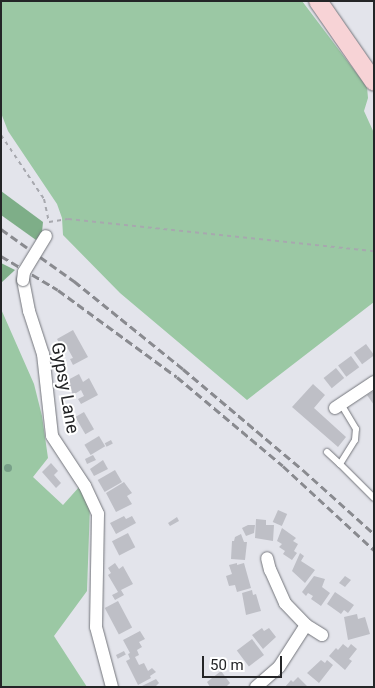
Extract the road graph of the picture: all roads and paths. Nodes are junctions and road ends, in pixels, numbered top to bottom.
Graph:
1 (318, 1) edge
2 (374, 82) edge
3 (1, 136) edge
4 (49, 222) junction
5 (46, 236) joint
6 (374, 251) edge
7 (374, 382) edge
8 (338, 406) joint
9 (327, 452) dead end
10 (340, 464) junction
11 (374, 498) edge
12 (267, 558) dead end
13 (306, 625) junction
14 (322, 635) dead end
15 (112, 687) edge
16 (256, 687) edge

1 - 2 street
3 - 4 path
4 - 5 path
4 - 6 path
5 - 15 street, Gypsy Lane, bridge
7 - 8 street
8 - 10 lane
9 - 10 lane
10 - 11 lane
12 - 13 street
13 - 14 street
13 - 16 street

